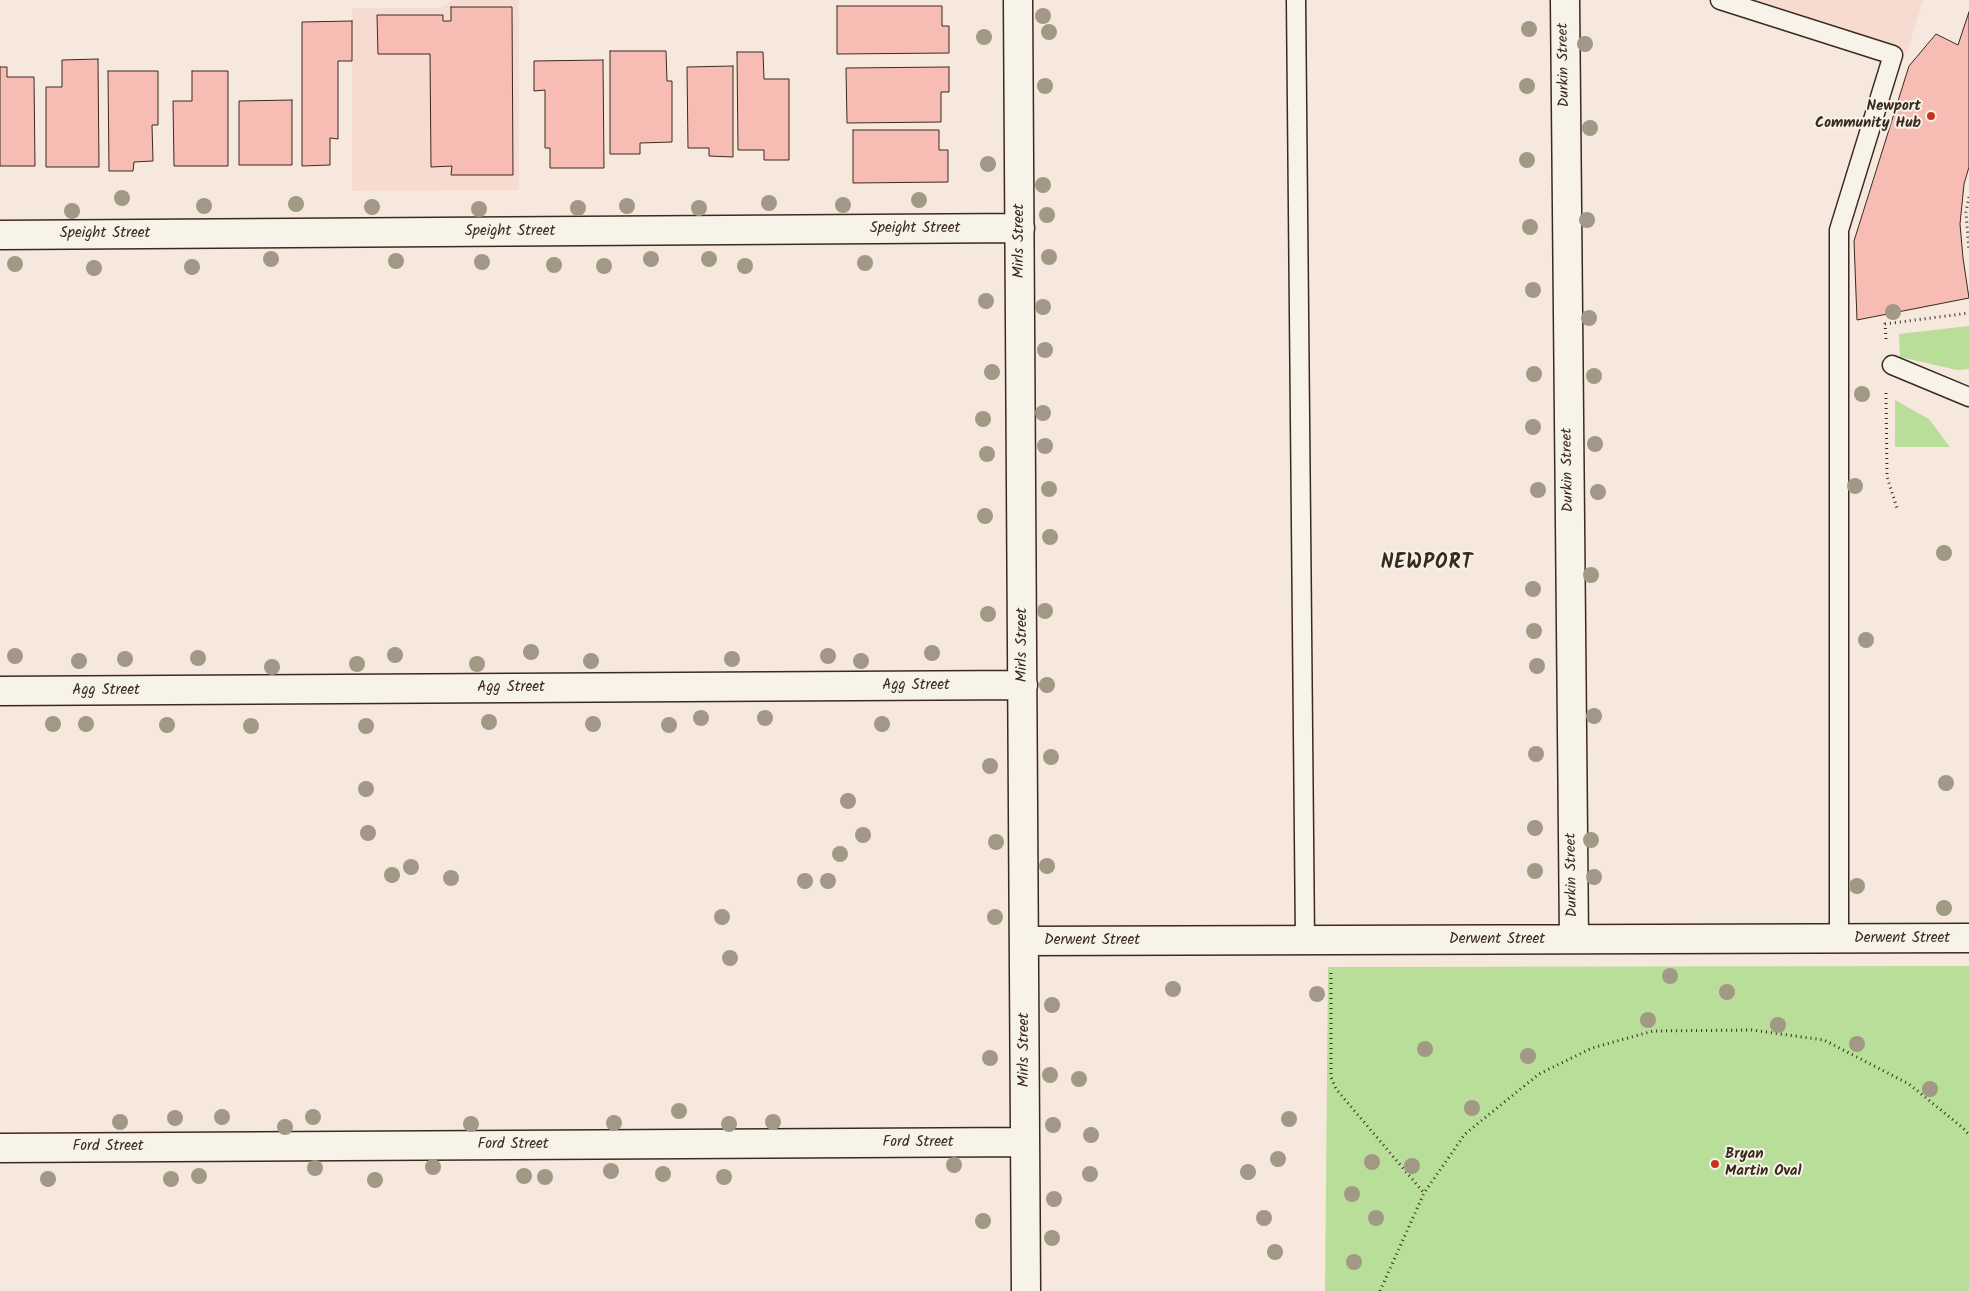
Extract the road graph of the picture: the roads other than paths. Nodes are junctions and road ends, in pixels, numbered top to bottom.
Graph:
1 (1018, 0) edge
2 (1296, 0) edge
3 (1565, 0) edge
4 (1720, 0) edge
5 (1020, 228) junction
6 (0, 235) edge
7 (1892, 365) dead end
8 (1969, 397) edge
9 (1023, 685) junction
10 (0, 691) edge
11 (1969, 938) edge
12 (1574, 939) junction
13 (1839, 939) junction
14 (1318, 940) junction
15 (1024, 941) junction
16 (1025, 1142) junction
17 (0, 1148) edge
18 (1026, 1291) edge

1 - 5 street, Mirls Street
2 - 14 lane
3 - 12 street, Durkin Street
4 - 13 lane
5 - 6 street, Speight Street
5 - 9 street, Mirls Street
7 - 8 lane
9 - 10 street, Agg Street
9 - 15 street, Mirls Street
11 - 13 street, Derwent Street
12 - 13 street, Derwent Street
12 - 14 street, Derwent Street
14 - 15 street, Derwent Street
15 - 16 street, Mirls Street
16 - 17 street, Ford Street
16 - 18 street, Mirls Street

